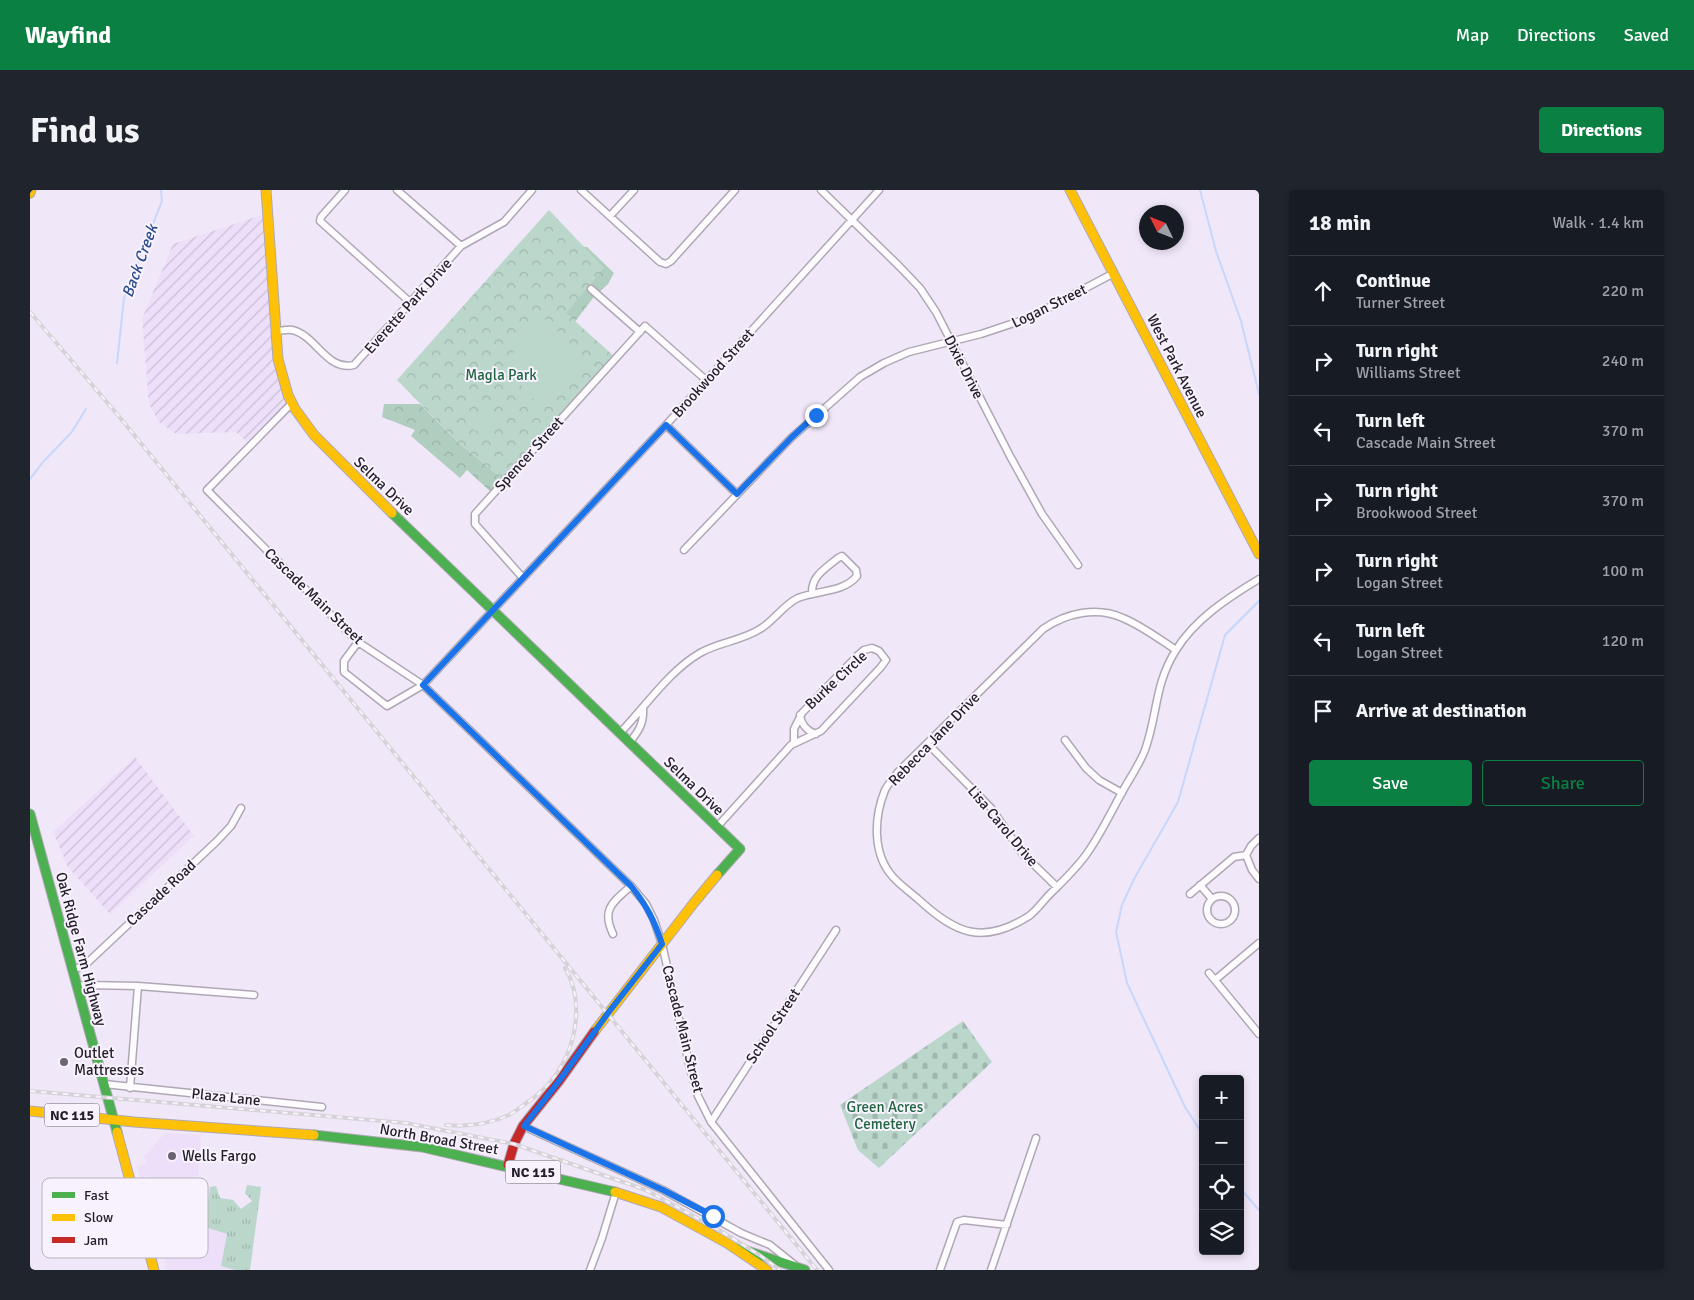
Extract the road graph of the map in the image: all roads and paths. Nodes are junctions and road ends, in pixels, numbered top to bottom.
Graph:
1 (266, 190) edge
2 (346, 190) edge
3 (397, 190) edge
4 (532, 190) edge
5 (580, 190) edge
6 (634, 190) edge
7 (735, 190) edge
8 (821, 190) edge
9 (879, 190) edge
10 (1070, 190) edge
11 (610, 216) junction
12 (852, 220) junction
13 (460, 246) junction
14 (1114, 273) junction
15 (591, 289) dead end
16 (411, 302) junction
17 (276, 331) junction
18 (640, 332) junction
19 (950, 341) junction
20 (706, 380) junction
21 (291, 404) junction
22 (666, 425) junction
23 (737, 494) junction
24 (684, 550) dead end
25 (1259, 554) edge
26 (1078, 565) dead end
27 (523, 578) junction
28 (1259, 579) edge
29 (812, 594) junction
30 (493, 610) junction
31 (358, 642) junction
32 (1176, 650) junction
33 (423, 685) junction
34 (643, 708) junction
35 (800, 715) junction
36 (620, 733) junction
37 (816, 734) junction
38 (1065, 740) dead end
39 (630, 743) junction
40 (794, 743) junction
41 (928, 744) junction
42 (1122, 793) junction
43 (241, 808) dead end
44 (30, 814) edge
45 (716, 827) junction
46 (1259, 838) edge
47 (1246, 855) junction
48 (1259, 879) edge
49 (1200, 885) junction
50 (631, 886) junction
51 (1057, 887) junction
52 (1190, 894) dead end
53 (1212, 899) junction
54 (836, 930) dead end
55 (613, 934) dead end
56 (1259, 943) edge
57 (662, 944) junction
58 (73, 970) junction
59 (1209, 973) dead end
60 (1215, 980) junction
61 (77, 986) junction
62 (138, 986) junction
63 (254, 995) dead end
64 (1259, 1034) edge
65 (104, 1084) junction
66 (130, 1088) junction
67 (322, 1106) dead end
68 (30, 1111) edge
69 (114, 1120) junction
70 (711, 1122) junction
71 (524, 1126) junction
72 (1036, 1138) dead end
73 (508, 1165) junction
74 (129, 1178) edge
75 (616, 1192) junction
76 (1007, 1225) junction
77 (733, 1247) junction
78 (801, 1269) edge
79 (590, 1270) edge
80 (767, 1270) edge
81 (829, 1270) edge
82 (940, 1270) edge
83 (991, 1270) edge

1 - 17 main road, Selma Drive
2 - 16 street
3 - 13 street
4 - 13 street, Everette Park Drive
5 - 11 street
6 - 11 street
7 - 11 street
8 - 12 street, Dixie Drive
9 - 12 street, Brookwood Street
10 - 14 main road, West Park Avenue
12 - 19 street, Dixie Drive
12 - 20 street, Brookwood Street
13 - 16 street, Everette Park Drive
14 - 19 street, Logan Street
14 - 25 main road, West Park Avenue
15 - 18 street
16 - 17 street, Everette Park Drive
17 - 21 main road, Selma Drive
18 - 20 street
18 - 27 street, Spencer Street
19 - 23 street, Logan Street
19 - 26 street, Dixie Drive
20 - 22 street, Brookwood Street
21 - 30 main road, Selma Drive
21 - 31 street, Cascade Main Street
22 - 23 street
22 - 27 street, Brookwood Street
23 - 24 street, Logan Street
27 - 30 street, Brookwood Street
28 - 32 street, Rebecca Jane Drive
29 - 29 street
29 - 34 street
30 - 33 street, Brookwood Street
30 - 36 main road, Selma Drive
31 - 33 street, Cascade Main Street
31 - 33 street, Brookwood Street
32 - 41 street, Rebecca Jane Drive
32 - 42 street, Rebecca Jane Drive
33 - 50 street, Cascade Main Street
34 - 36 street
34 - 39 street
35 - 37 street, Burke Circle
35 - 37 street, Burke Circle
35 - 40 street, Burke Circle
36 - 39 main road, Selma Drive
37 - 40 street, Burke Circle
38 - 42 street
39 - 45 main road, Selma Drive
40 - 45 street, Burke Circle
41 - 51 street, Lisa Carol Drive
41 - 51 street, Rebecca Jane Drive
42 - 51 street, Rebecca Jane Drive
43 - 58 street, Cascade Road
44 - 58 main road, Oak Ridge Farm Highway
45 - 57 main road, Selma Drive
46 - 47 street
47 - 48 street
47 - 49 street
49 - 52 street
49 - 53 street
50 - 55 street
50 - 57 street, Cascade Main Street
53 - 53 street
54 - 70 street, School Street
56 - 60 street
57 - 70 street, Cascade Main Street
57 - 71 main road
58 - 61 main road, Oak Ridge Farm Highway
59 - 60 street
60 - 64 street
61 - 62 street
61 - 65 main road, Oak Ridge Farm Highway
62 - 63 street
62 - 66 street
65 - 66 street, Plaza Lane
65 - 69 main road, Oak Ridge Farm Highway
66 - 67 street, Plaza Lane
68 - 69 main road, NC 115
69 - 73 main road, North Broad Street / NC 115
69 - 74 main road, Oak Ridge Farm Highway
70 - 81 street, Cascade Main Street
71 - 73 main road
71 - 78 street
72 - 76 street
73 - 75 main road, North Broad Street / NC 115
75 - 77 main road, North Broad Street / NC 115
75 - 79 street
76 - 82 street
76 - 83 street
77 - 78 main road
77 - 80 main road, North Broad Street / NC 115

